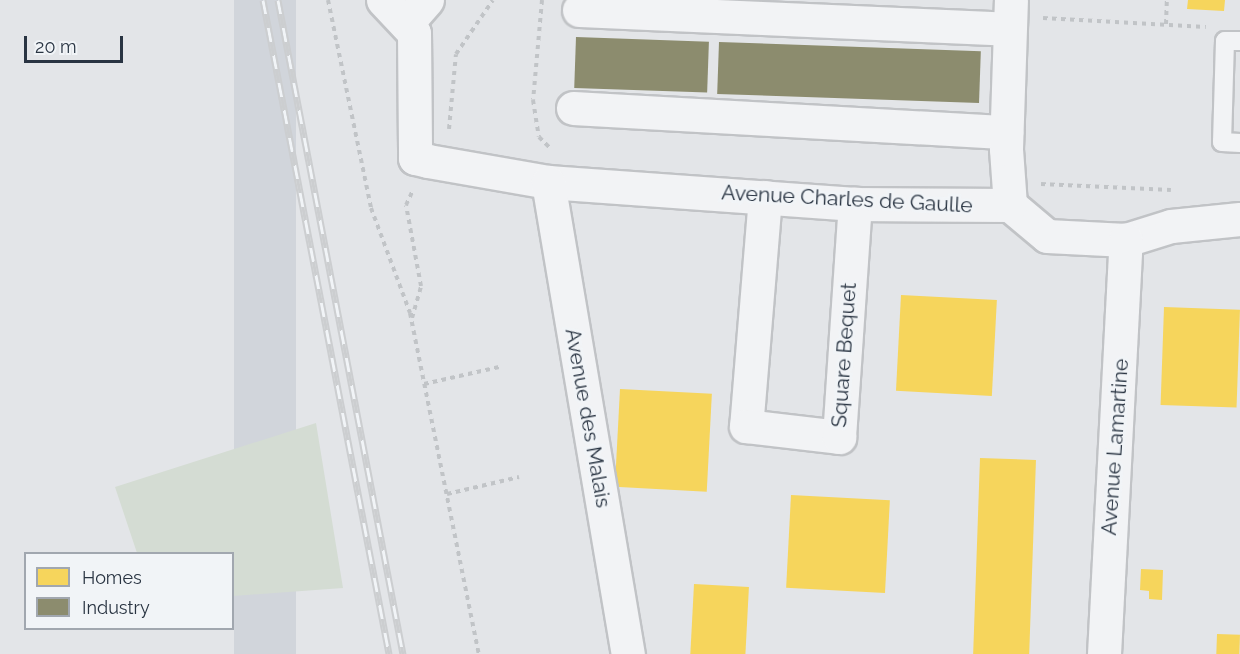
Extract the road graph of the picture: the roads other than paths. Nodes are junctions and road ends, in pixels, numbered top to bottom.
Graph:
1 (382, 0) edge
2 (427, 0) edge
3 (579, 10) dead end
4 (1010, 14) edge
5 (406, 24) junction
6 (1233, 41) edge
7 (573, 108) dead end
8 (1006, 132) junction
9 (1240, 143) edge
10 (548, 182) junction
11 (765, 197) junction
12 (855, 204) junction
13 (1010, 205) junction
14 (1240, 219) edge
15 (1126, 240) junction
16 (628, 654) edge
17 (1104, 654) edge

1 - 5 street
2 - 5 street
3 - 4 street
4 - 8 street
5 - 10 street, Avenue Charles de Gaulle
6 - 9 lane
7 - 8 street
8 - 13 street
10 - 11 street, Avenue Charles de Gaulle
10 - 16 street, Avenue des Malais
11 - 12 street, Avenue Charles de Gaulle
11 - 12 street, Square Bequet
12 - 13 street, Avenue Charles de Gaulle
13 - 15 street
14 - 15 street
15 - 17 street, Avenue Lamartine

